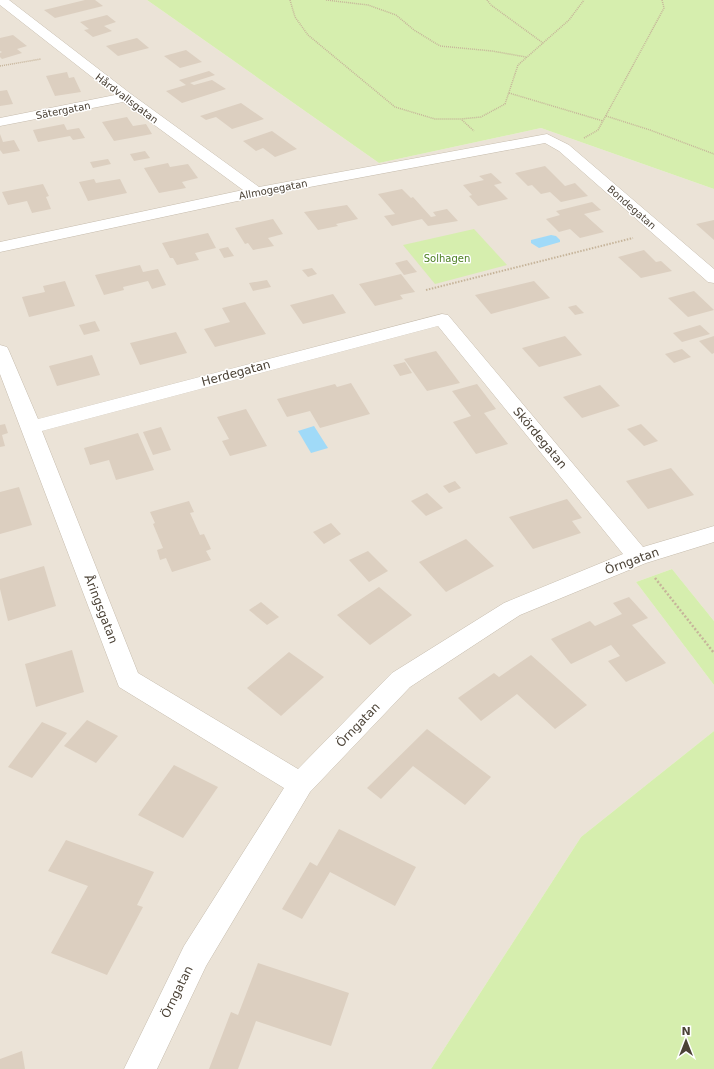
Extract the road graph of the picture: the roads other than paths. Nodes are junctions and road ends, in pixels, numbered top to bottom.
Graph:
1 (1, 0) edge
2 (126, 97) junction
3 (0, 122) edge
4 (547, 138) joint
5 (256, 192) junction
6 (0, 247) edge
7 (714, 278) edge
8 (442, 319) joint
9 (0, 351) edge
10 (31, 427) junction
11 (714, 534) edge
12 (638, 557) junction
13 (300, 784) junction
14 (140, 1069) edge

1 - 2 street, Hårdvallsgatan
2 - 3 street, Sätergatan
2 - 5 street, Hårdvallsgatan
4 - 5 street, Allmogegatan
4 - 7 street, Bondegatan
5 - 6 street, Allmogegatan
8 - 10 street, Herdegatan
8 - 12 street, Skördegatan
9 - 10 street, Åringsgatan
10 - 13 street, Åringsgatan
11 - 12 street, Örngatan
12 - 13 street, Örngatan
13 - 14 street, Örngatan

